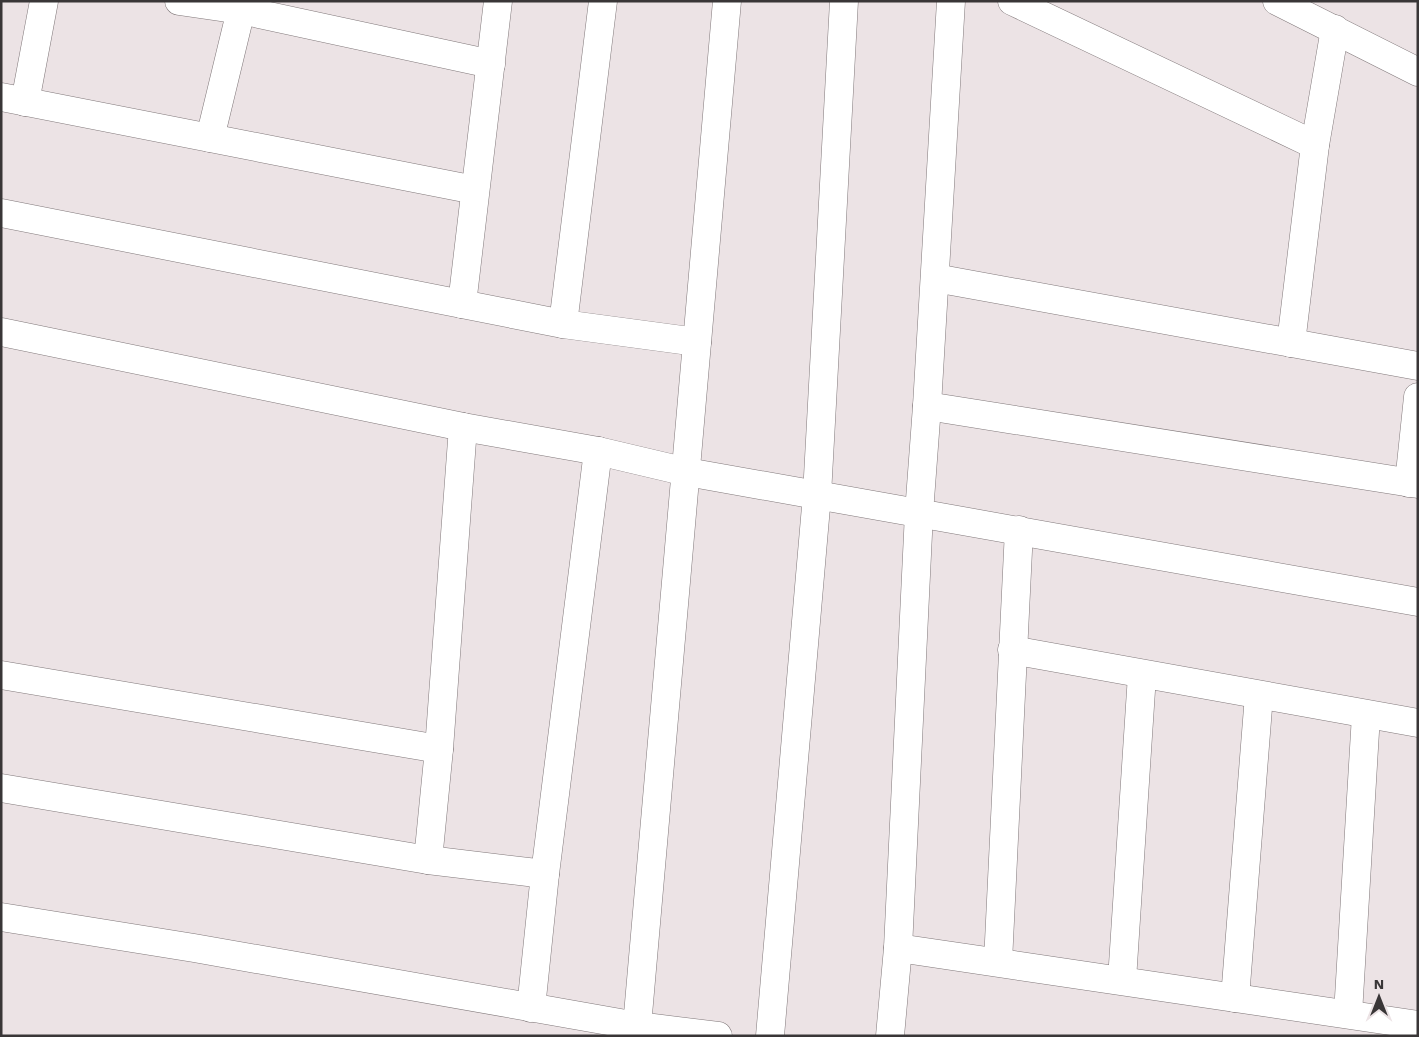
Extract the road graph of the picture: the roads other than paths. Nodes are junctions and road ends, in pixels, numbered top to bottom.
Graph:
1 (44, 1) edge
2 (179, 1) edge
3 (498, 1) edge
4 (603, 1) edge
5 (727, 1) edge
6 (844, 1) edge
7 (950, 1) edge
8 (1012, 1) edge
9 (1277, 1) edge
10 (241, 10) junction
11 (1335, 29) junction
12 (491, 64) junction
13 (1418, 72) edge
14 (13, 100) edge
15 (210, 138) junction
16 (1315, 145) junction
17 (475, 190) junction
18 (1, 213) edge
19 (935, 278) junction
20 (462, 304) junction
21 (563, 324) junction
22 (1, 332) edge
23 (698, 342) junction
24 (1291, 343) junction
25 (1418, 366) edge
26 (1418, 397) edge
27 (927, 406) junction
28 (463, 427) junction
29 (598, 452) junction
30 (687, 472) junction
31 (1413, 484) edge
32 (818, 495) junction
33 (919, 513) junction
34 (1019, 530) junction
35 (1418, 602) edge
36 (1012, 650) junction
37 (1, 675) edge
38 (1142, 675) junction
39 (1259, 695) junction
40 (1366, 715) junction
41 (1418, 723) edge
42 (439, 749) junction
43 (1, 788) edge
44 (428, 860) junction
45 (545, 874) junction
46 (1, 917) edge
47 (898, 948) junction
48 (998, 962) junction
49 (1122, 980) junction
50 (1234, 998) junction
51 (531, 1008) junction
52 (1348, 1014) junction
53 (1418, 1025) edge
54 (637, 1026) junction
55 (718, 1036) edge
56 (770, 1036) edge
57 (890, 1036) edge

1 - 14 street
2 - 10 street
3 - 12 street
4 - 21 street
5 - 23 street
6 - 32 street
7 - 19 street
8 - 16 street
9 - 11 street
10 - 12 street
10 - 15 street
11 - 13 street
11 - 16 street
12 - 17 street
14 - 15 street
15 - 17 street
16 - 24 street
17 - 20 street
18 - 20 street
19 - 24 street
19 - 27 street
20 - 21 street
21 - 23 street
22 - 28 street
23 - 30 street
24 - 25 street
26 - 31 street
27 - 31 street
27 - 33 street
28 - 29 street
28 - 42 street
29 - 30 street
29 - 45 street
30 - 32 street
30 - 54 street
32 - 33 street
32 - 56 street
33 - 34 street
33 - 47 street
34 - 35 street
34 - 36 street
36 - 38 street
36 - 48 street
37 - 42 street
38 - 39 street
38 - 49 street
39 - 40 street
39 - 50 street
40 - 41 street
40 - 52 street
42 - 44 street
43 - 44 street
44 - 45 street
45 - 51 street
46 - 51 street
47 - 48 street
47 - 57 street
48 - 49 street
49 - 50 street
50 - 52 street
51 - 54 street
52 - 53 street
54 - 55 street

